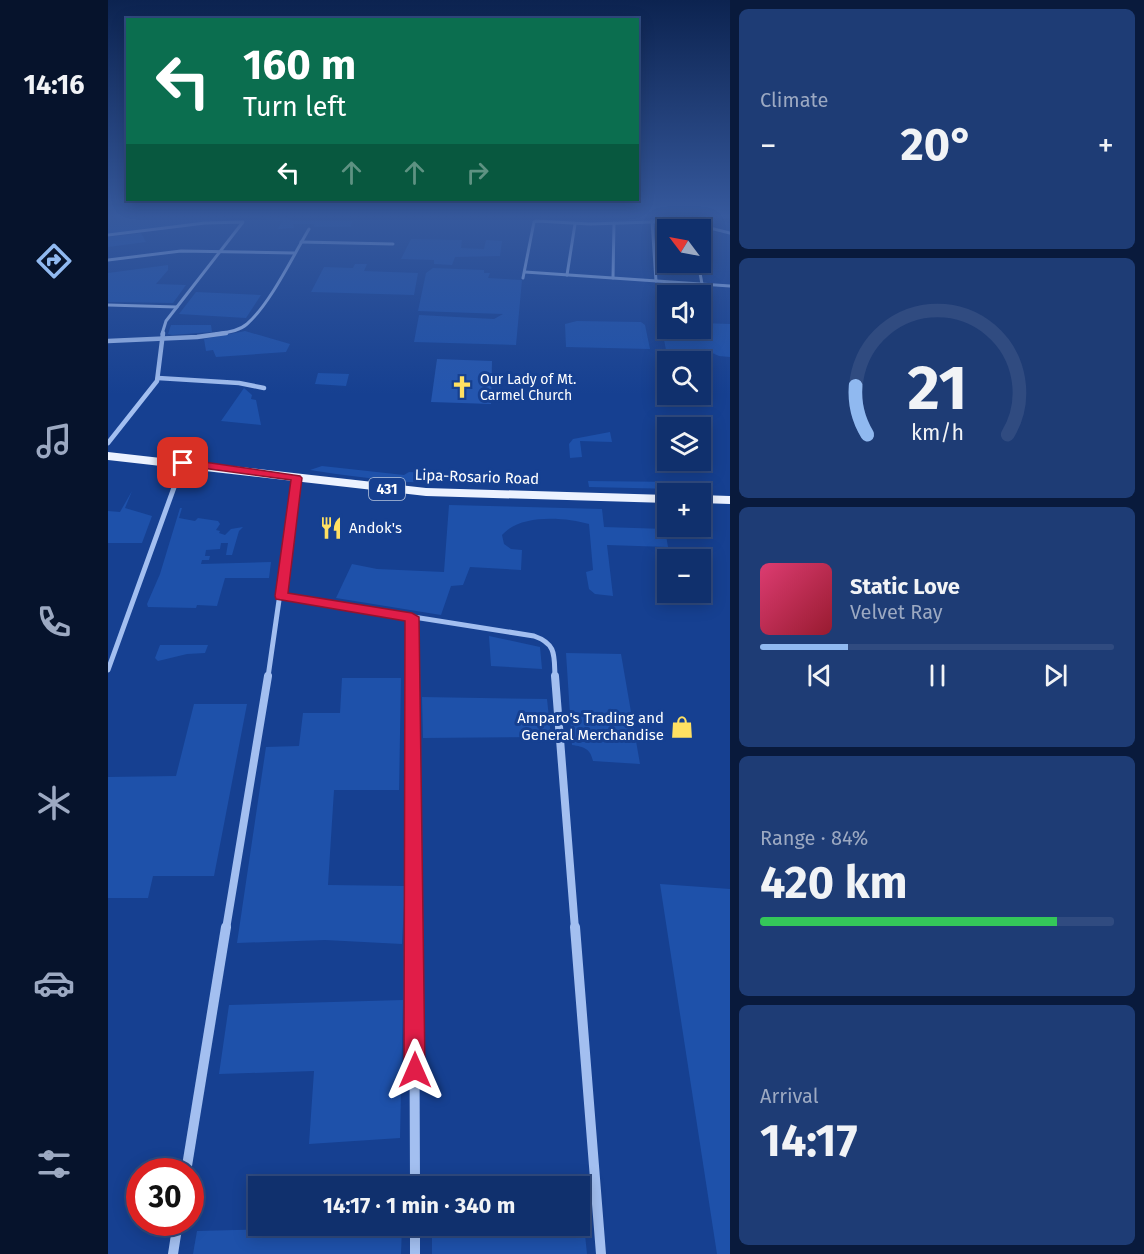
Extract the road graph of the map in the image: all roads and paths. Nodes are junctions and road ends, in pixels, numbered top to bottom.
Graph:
1 (201, 277) edge
2 (280, 277) edge
3 (590, 277) edge
4 (656, 277) edge
5 (701, 277) edge
6 (613, 278) joint
7 (656, 281) junction
8 (702, 284) junction
9 (730, 286) edge
10 (108, 305) edge
11 (177, 308) junction
12 (161, 339) junction
13 (108, 341) edge
14 (158, 378) junction
15 (264, 388) dead end
16 (108, 443) edge
17 (108, 456) edge
18 (183, 463) junction
19 (297, 478) junction
20 (657, 499) edge
21 (711, 499) edge
22 (730, 500) edge
23 (281, 596) junction
24 (412, 617) junction
25 (108, 670) edge
26 (188, 1158) edge
27 (415, 1176) edge
28 (176, 1236) edge
29 (415, 1236) edge
30 (173, 1254) edge
31 (415, 1254) edge
32 (601, 1254) edge

1 - 11 street
2 - 12 street
3 - 6 street
4 - 7 street
5 - 8 street
6 - 7 street
7 - 8 street
8 - 9 street
10 - 11 street
11 - 12 street
12 - 13 street
12 - 14 street
14 - 15 street
14 - 16 street
17 - 18 main road, Lipa-Rosario Road / 431
18 - 19 main road, Lipa-Rosario Road / 431
18 - 25 street
19 - 20 main road, Lipa-Rosario Road / 431
19 - 23 street
21 - 22 main road
23 - 24 street
23 - 26 street
24 - 27 street
24 - 32 street
28 - 30 street
29 - 31 street

